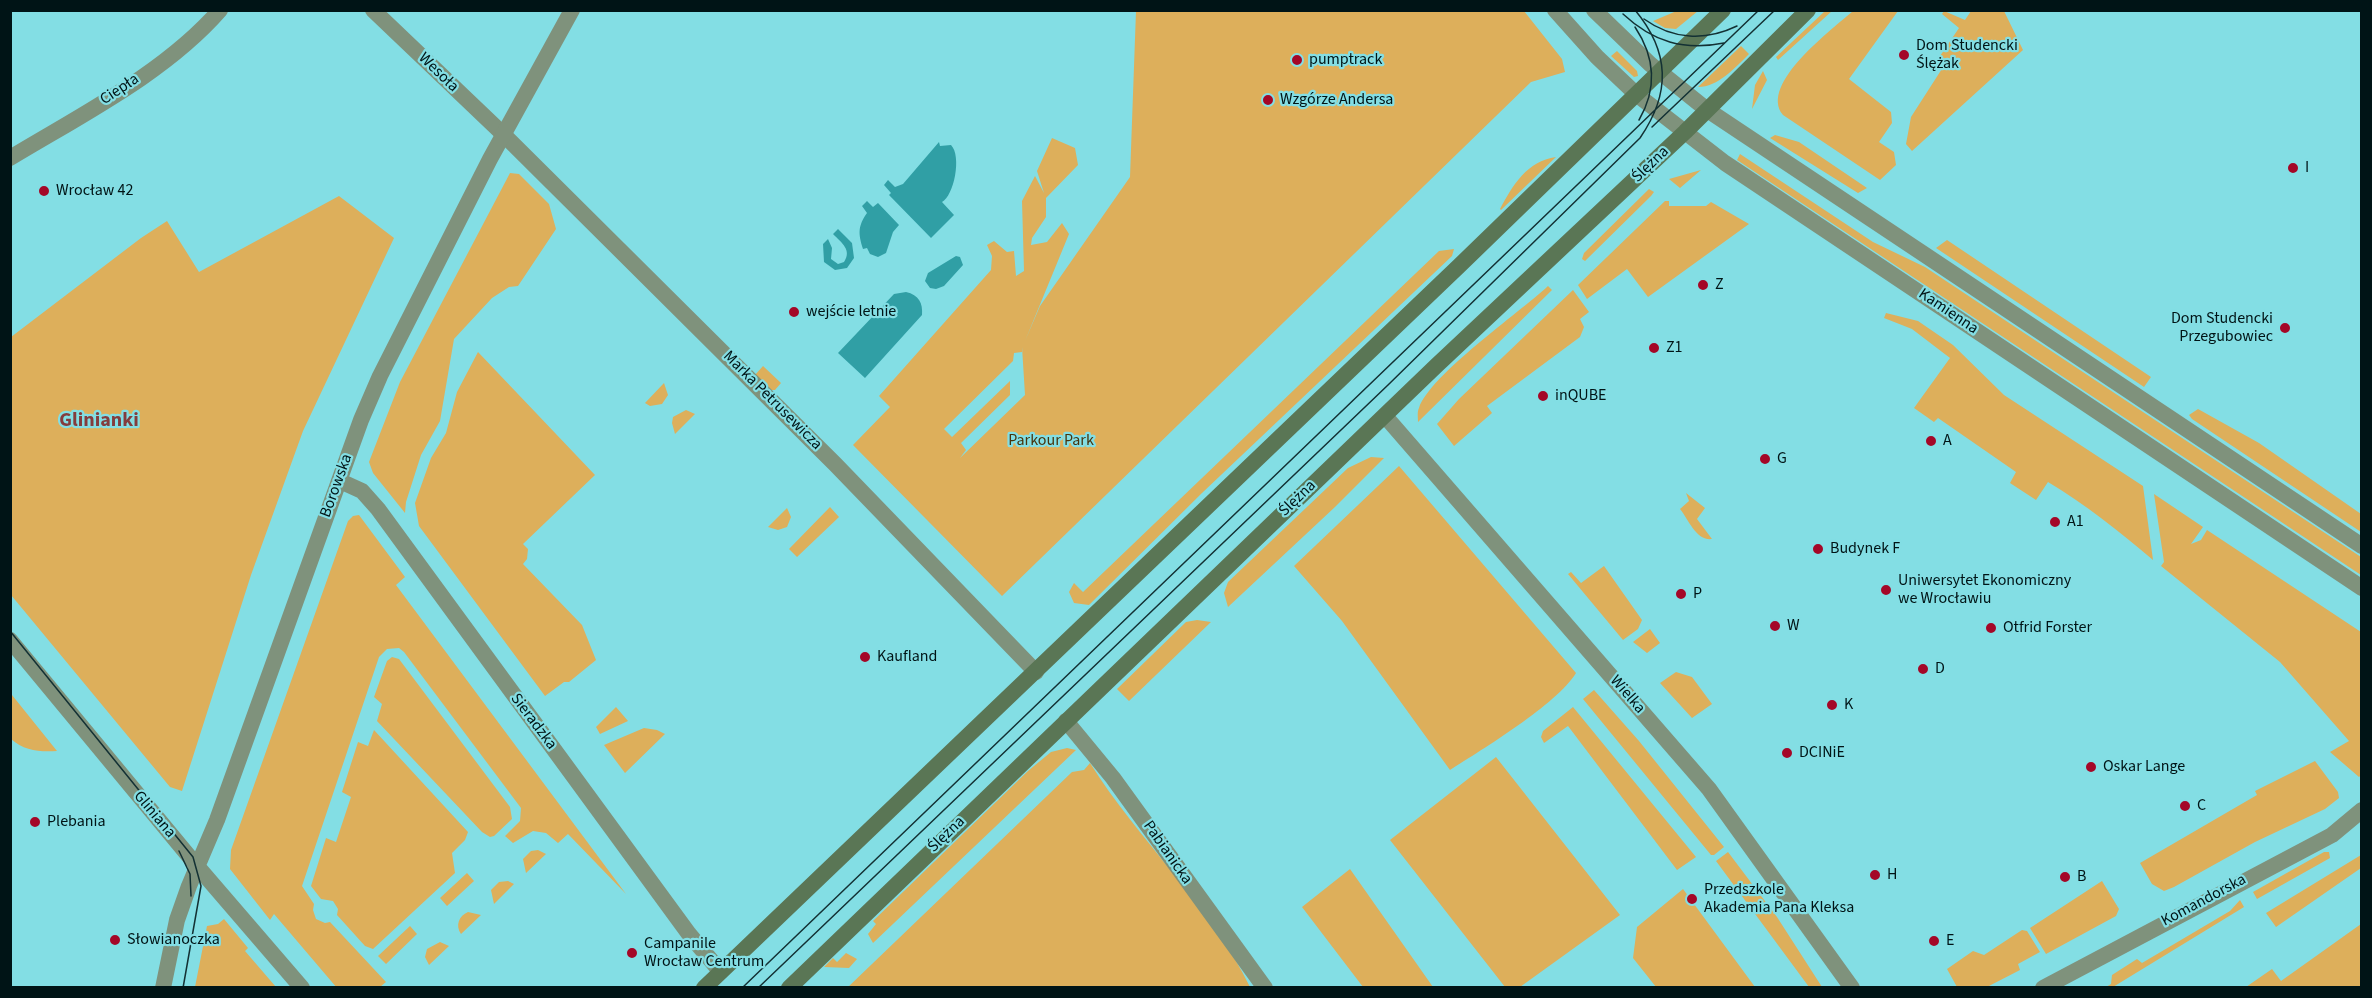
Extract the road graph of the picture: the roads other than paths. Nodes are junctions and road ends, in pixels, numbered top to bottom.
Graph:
1 (220, 10) edge
2 (373, 10) edge
3 (572, 10) edge
4 (1555, 10) edge
5 (1594, 10) edge
6 (1723, 10) edge
7 (1808, 10) edge
8 (1659, 72) junction
9 (1636, 94) junction
10 (1706, 109) junction
11 (1685, 132) junction
12 (504, 135) junction
13 (10, 158) edge
14 (1385, 416) junction
15 (340, 481) junction
16 (2361, 546) edge
17 (2361, 588) edge
18 (10, 640) edge
19 (1035, 672) junction
20 (1066, 721) junction
21 (2361, 810) edge
22 (197, 866) junction
23 (720, 971) junction
24 (163, 987) edge
25 (302, 987) edge
26 (704, 987) edge
27 (789, 987) edge
28 (1265, 987) edge
29 (1852, 987) edge
30 (2043, 987) edge

1 - 13 street, Ciepła
2 - 12 street, Wesoła
3 - 12 street, Borowska
4 - 9 street, Kamienna
5 - 8 street
6 - 8 main road
7 - 10 main road, Ślężna
8 - 9 main road
8 - 10 street
9 - 11 street, Kamienna
9 - 19 main road
10 - 11 main road, Ślężna
10 - 16 street
11 - 14 main road, Ślężna
11 - 17 street, Kamienna
12 - 15 street, Borowska
12 - 19 street, Marka Petrusewicza
14 - 20 main road, Ślężna
14 - 29 street, Wielka
15 - 22 street, Borowska
15 - 23 street, Sieradzka
18 - 22 street, Gliniana
19 - 23 main road
20 - 27 main road, Ślężna
20 - 28 street, Pabianicka
21 - 30 street, Komandorska
22 - 24 street, Borowska
22 - 25 street, Gliniana
23 - 26 main road

